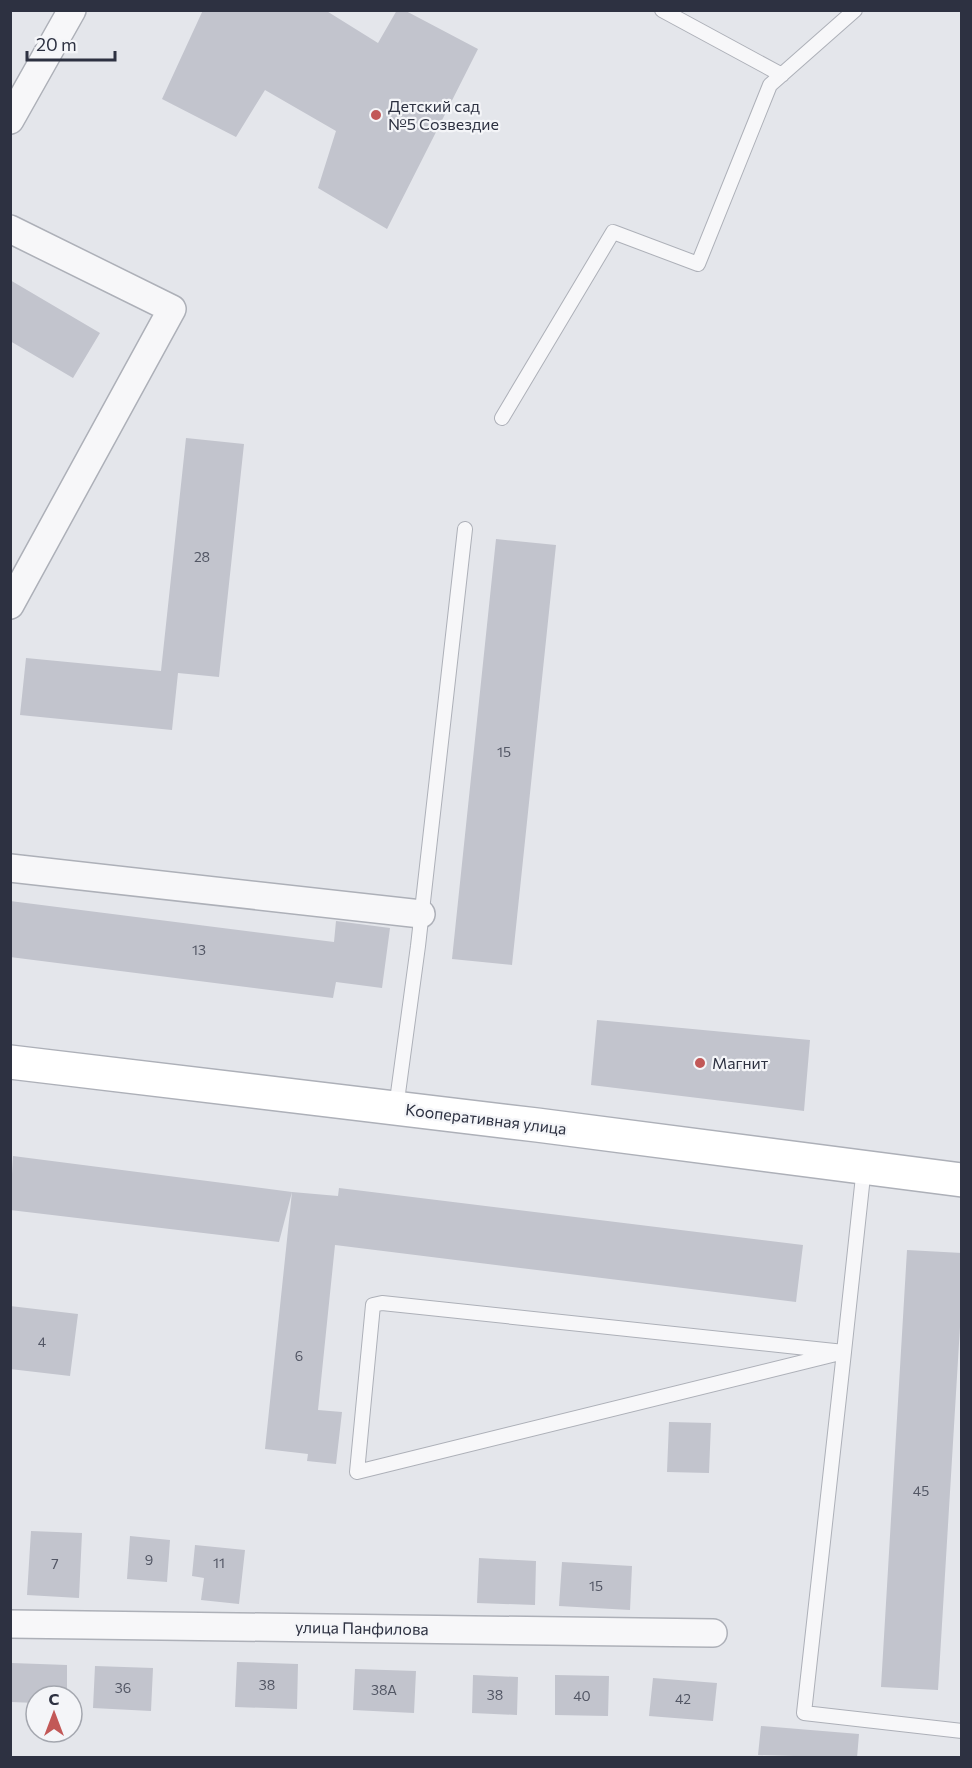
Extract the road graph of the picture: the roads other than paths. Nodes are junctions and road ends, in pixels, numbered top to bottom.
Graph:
1 (72, 10) edge
2 (662, 10) edge
3 (855, 10) edge
4 (679, 15) edge
5 (782, 75) junction
6 (10, 120) edge
7 (10, 229) edge
8 (502, 417) dead end
9 (465, 529) dead end
10 (10, 605) edge
11 (10, 868) edge
12 (421, 914) junction
13 (10, 1062) edge
14 (396, 1108) junction
15 (864, 1167) junction
16 (962, 1180) edge
17 (844, 1352) junction
18 (10, 1624) edge
19 (713, 1633) dead end
20 (962, 1731) edge

1 - 6 street
2 - 4 lane
3 - 5 lane
4 - 5 lane
5 - 8 lane
7 - 10 street
9 - 12 lane
11 - 12 street
12 - 14 lane
13 - 14 street, Кооперативная улица
14 - 15 street, Кооперативная улица
15 - 16 street, Кооперативная улица
15 - 17 lane
17 - 17 lane
17 - 20 lane
18 - 19 street, улица Панфилова

